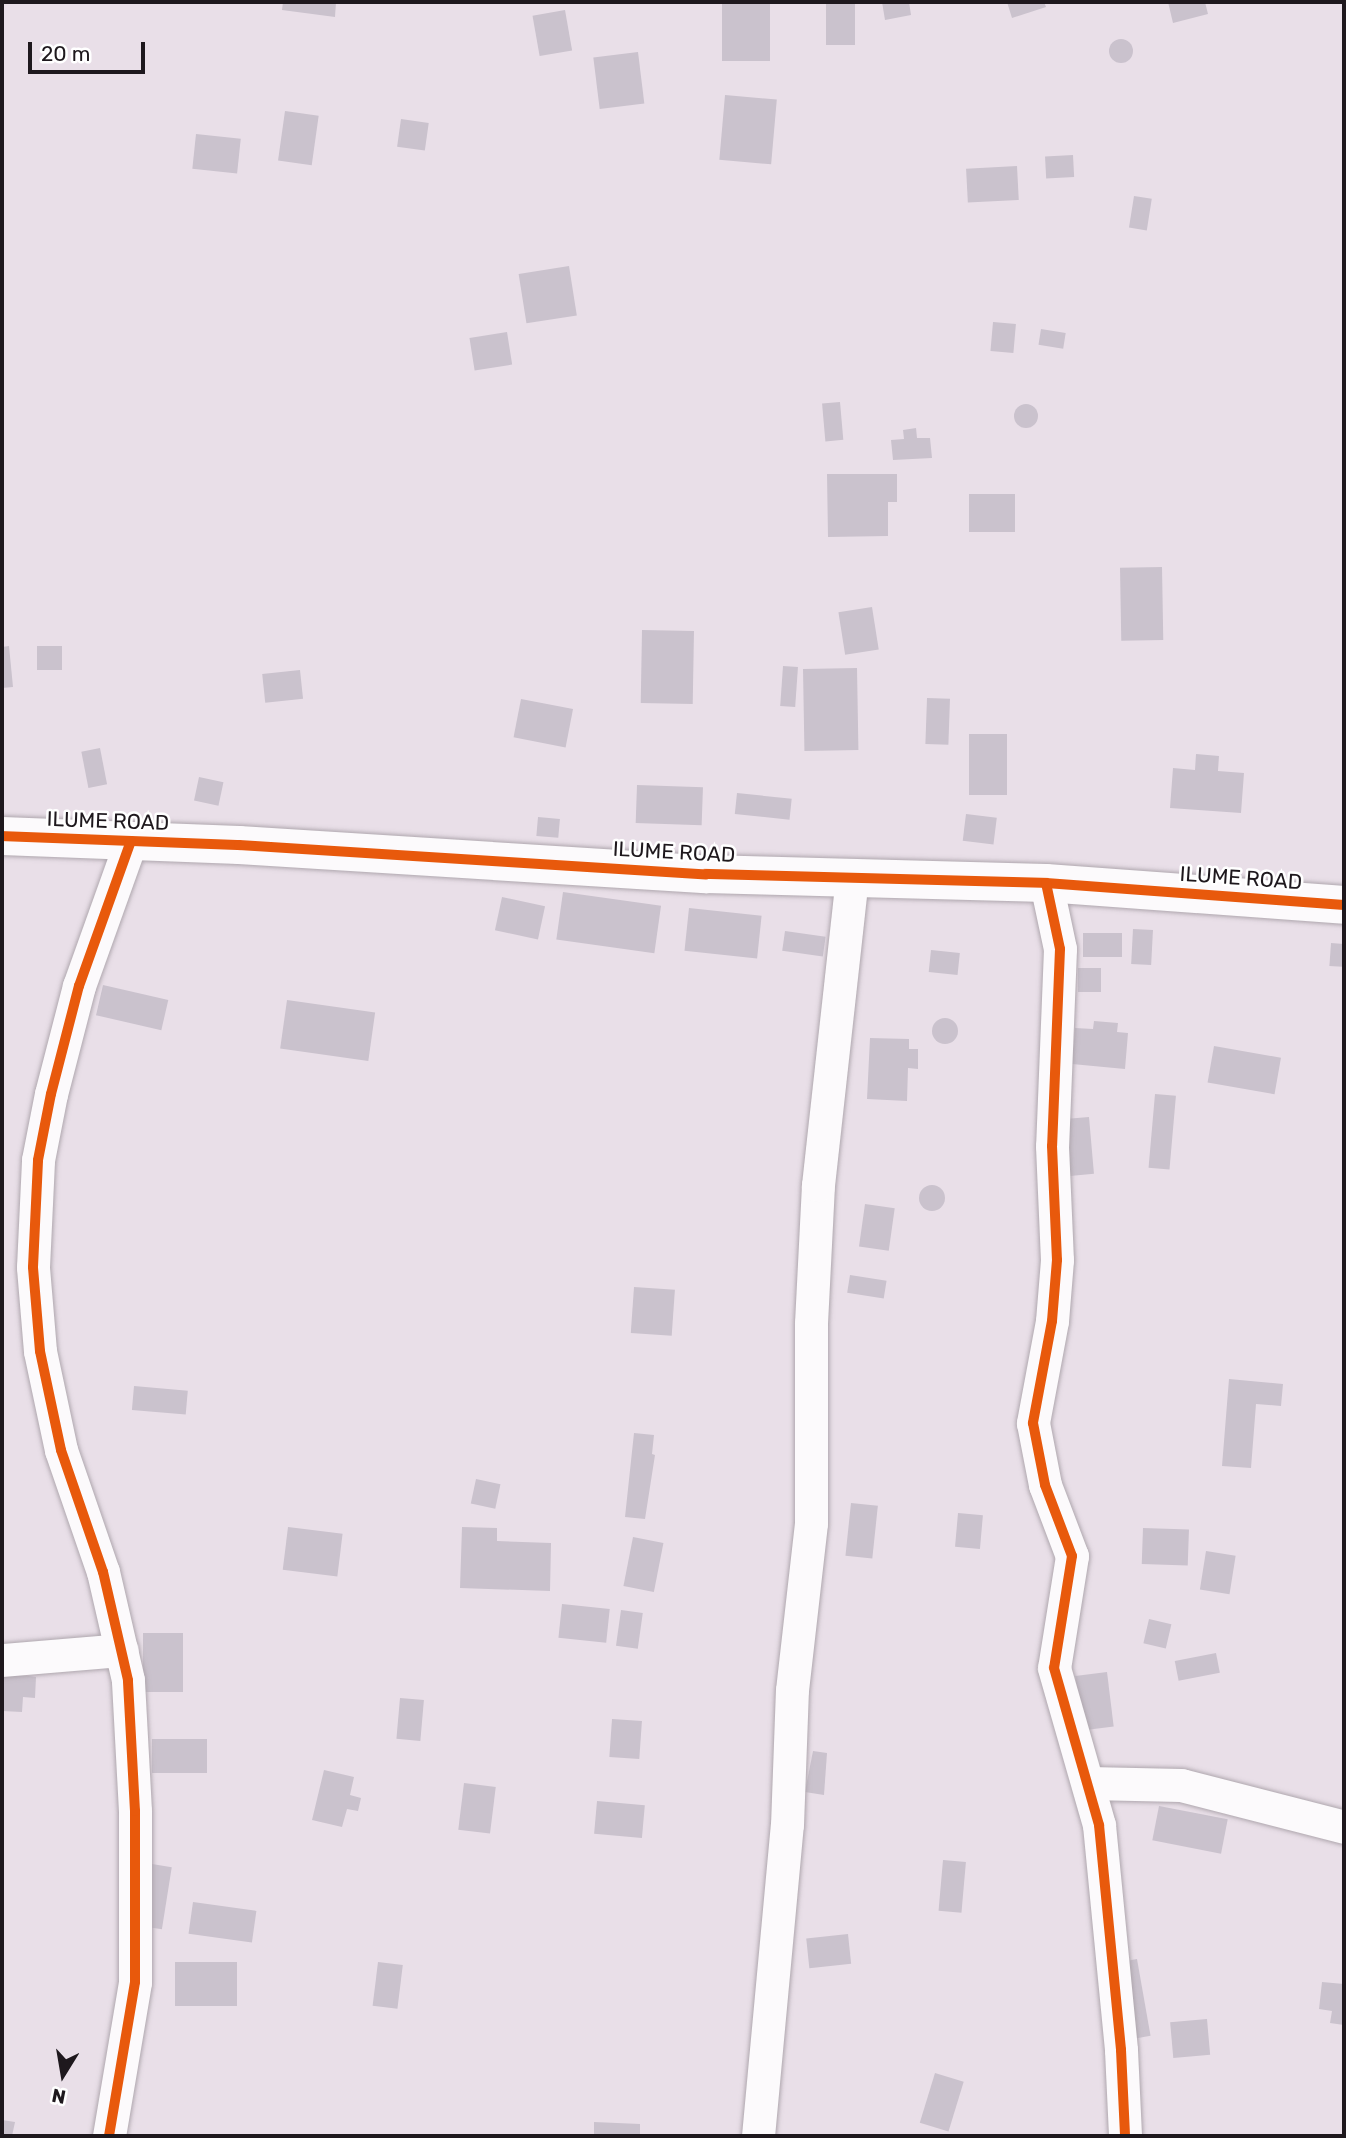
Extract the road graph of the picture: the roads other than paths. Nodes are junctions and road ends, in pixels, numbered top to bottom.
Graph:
1 (2, 836) edge
2 (131, 841) junction
3 (852, 877) junction
4 (1046, 883) junction
5 (1344, 905) edge
6 (122, 1650) junction
7 (2, 1660) edge
8 (1089, 1783) junction
9 (1344, 1826) edge
10 (109, 2136) edge
11 (758, 2136) edge
12 (1125, 2136) edge

1 - 2 street, ILUME ROAD
2 - 3 street, ILUME ROAD
2 - 6 street
3 - 4 street, ILUME ROAD
3 - 11 street
4 - 5 street, ILUME ROAD
4 - 8 street
6 - 7 street
6 - 10 street
8 - 9 street
8 - 12 street

